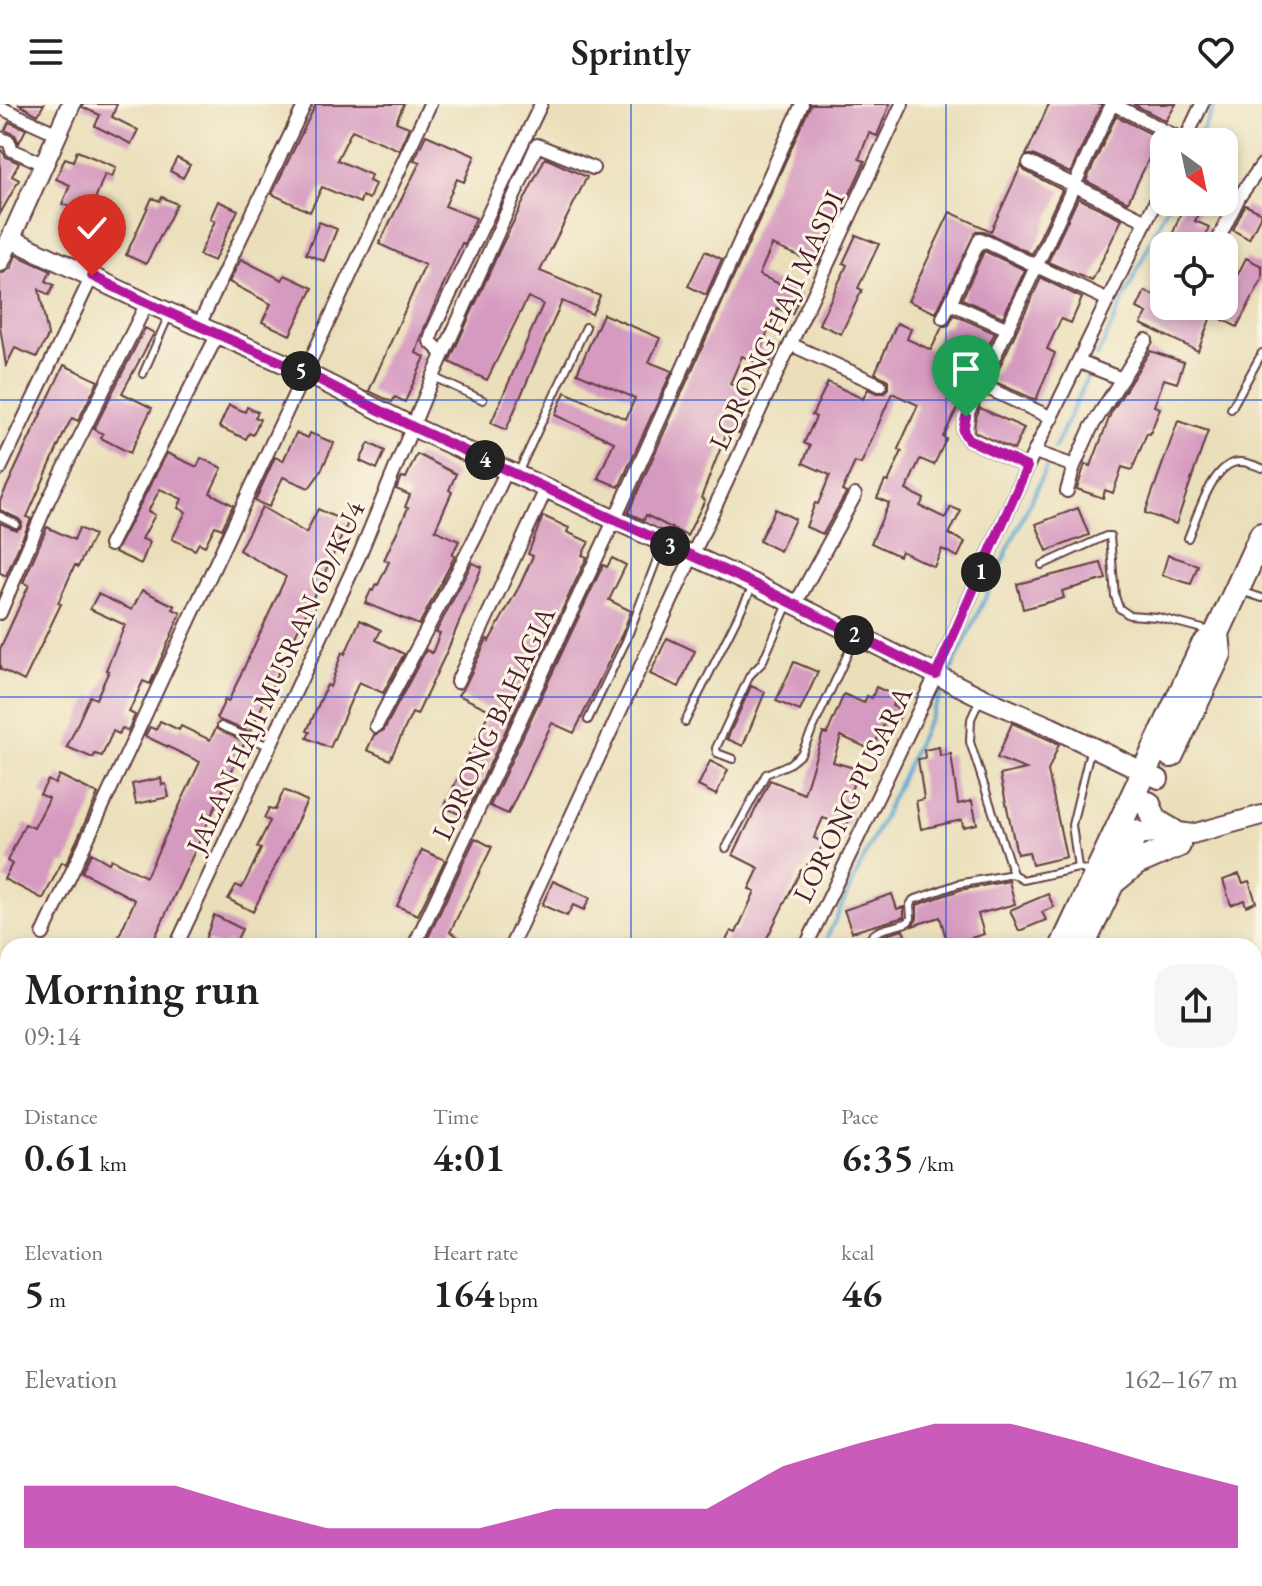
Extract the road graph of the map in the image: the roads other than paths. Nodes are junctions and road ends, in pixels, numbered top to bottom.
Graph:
1 (71, 104) edge
2 (305, 104) edge
3 (430, 104) edge
4 (541, 104) edge
5 (802, 104) edge
6 (902, 104) edge
7 (1112, 104) edge
8 (1202, 104) edge
9 (3, 109) dead end
10 (1157, 128) edge
11 (1191, 128) edge
12 (58, 134) junction
13 (0, 138) edge
14 (1029, 163) dead end
15 (44, 164) junction
16 (1262, 165) edge
17 (593, 168) dead end
18 (1075, 185) junction
19 (1150, 213) edge
20 (1146, 221) junction
21 (1222, 232) edge
22 (6, 236) edge
23 (0, 262) edge
24 (1037, 266) junction
25 (92, 276) junction
26 (1108, 300) junction
27 (147, 303) junction
28 (950, 303) junction
29 (170, 313) junction
30 (943, 318) dead end
31 (199, 325) junction
32 (586, 327) dead end
33 (1008, 329) junction
34 (218, 334) junction
35 (1146, 340) dead end
36 (792, 345) junction
37 (1262, 353) edge
38 (443, 354) junction
39 (1079, 362) junction
40 (306, 373) junction
41 (143, 374) dead end
42 (433, 377) junction
43 (1122, 379) junction
44 (880, 385) dead end
45 (983, 386) junction
46 (483, 400) dead end
47 (1231, 409) dead end
48 (1052, 418) junction
49 (413, 427) junction
50 (1035, 452) junction
51 (1, 466) edge
52 (1074, 466) junction
53 (1027, 467) junction
54 (1262, 468) edge
55 (509, 474) junction
56 (546, 489) junction
57 (1067, 491) dead end
58 (855, 495) dead end
59 (0, 516) edge
60 (614, 521) junction
61 (16, 524) dead end
62 (1262, 535) edge
63 (1188, 538) dead end
64 (663, 543) junction
65 (110, 545) dead end
66 (693, 556) junction
67 (1042, 565) dead end
68 (754, 584) junction
69 (1237, 590) junction
70 (1262, 598) edge
71 (789, 606) junction
72 (0, 613) edge
73 (1217, 633) junction
74 (856, 636) junction
75 (936, 675) junction
76 (457, 682) dead end
77 (981, 697) junction
78 (588, 720) dead end
79 (685, 722) dead end
80 (221, 726) dead end
81 (376, 726) dead end
82 (269, 746) junction
83 (1091, 746) junction
84 (733, 759) dead end
85 (1152, 776) junction
86 (1148, 804) junction
87 (1262, 815) edge
88 (1126, 833) junction
89 (1181, 836) junction
90 (726, 848) dead end
91 (1013, 874) junction
92 (1096, 875) junction
93 (43, 934) dead end
94 (180, 938) edge
95 (418, 938) edge
96 (515, 938) edge
97 (810, 938) edge
98 (868, 938) edge
99 (1067, 938) edge
100 (1084, 938) edge

1 - 12 street
2 - 31 street
3 - 40 street
4 - 38 street
5 - 60 street, LORONG BAHAGIA
6 - 36 street, LORONG HAJI MASDI
7 - 10 street
7 - 18 street
8 - 11 street
9 - 12 street
12 - 15 street
13 - 15 street
14 - 18 street
15 - 22 street
16 - 21 street
17 - 38 street, JALAN HAJI MUSRAN 6D/KU4
18 - 20 street
18 - 24 street
19 - 20 street, LORONG PUSARA
20 - 26 street, LORONG PUSARA
22 - 23 street
22 - 25 street
24 - 26 street
24 - 28 street
24 - 33 street
25 - 27 street
25 - 51 street
26 - 39 street, LORONG PUSARA
27 - 29 street
27 - 72 street
28 - 30 street
28 - 33 street
29 - 31 street
29 - 41 lane
31 - 34 street
32 - 55 lane
33 - 45 street
34 - 40 street
34 - 65 street
35 - 43 street
36 - 44 street
36 - 66 street, LORONG HAJI MASDI
37 - 47 lane
38 - 42 street, JALAN HAJI MUSRAN 6D/KU4
39 - 43 street
39 - 48 street, LORONG PUSARA
40 - 49 street
40 - 93 street
42 - 46 lane
42 - 49 street, JALAN HAJI MUSRAN 6D/KU4
43 - 52 street
45 - 48 street
45 - 53 street
48 - 50 street, LORONG PUSARA
49 - 55 street
49 - 82 street, JALAN HAJI MUSRAN 6D/KU4
50 - 52 street
50 - 53 street, LORONG PUSARA
52 - 57 street
53 - 75 street, LORONG PUSARA
54 - 63 lane
55 - 56 street
55 - 81 street
56 - 60 street
56 - 76 street
58 - 71 street
59 - 61 lane
60 - 64 street
60 - 95 street, LORONG BAHAGIA
62 - 69 highway
64 - 66 street
64 - 78 lane
66 - 68 street
66 - 96 street, LORONG HAJI MASDI
67 - 73 lane
68 - 71 street
68 - 79 lane
69 - 70 lane
69 - 73 highway
71 - 74 street
71 - 84 lane
73 - 85 highway
74 - 75 street
74 - 90 lane
75 - 77 street
75 - 97 street, LORONG PUSARA
77 - 83 street
77 - 91 lane
80 - 82 lane
82 - 94 street, JALAN HAJI MUSRAN 6D/KU4
83 - 85 street
83 - 92 lane
85 - 86 highway
85 - 88 highway
86 - 88 highway
86 - 89 highway
87 - 89 street
88 - 89 street
88 - 92 highway
89 - 92 highway
91 - 92 lane
91 - 98 lane
92 - 99 highway
92 - 100 highway

